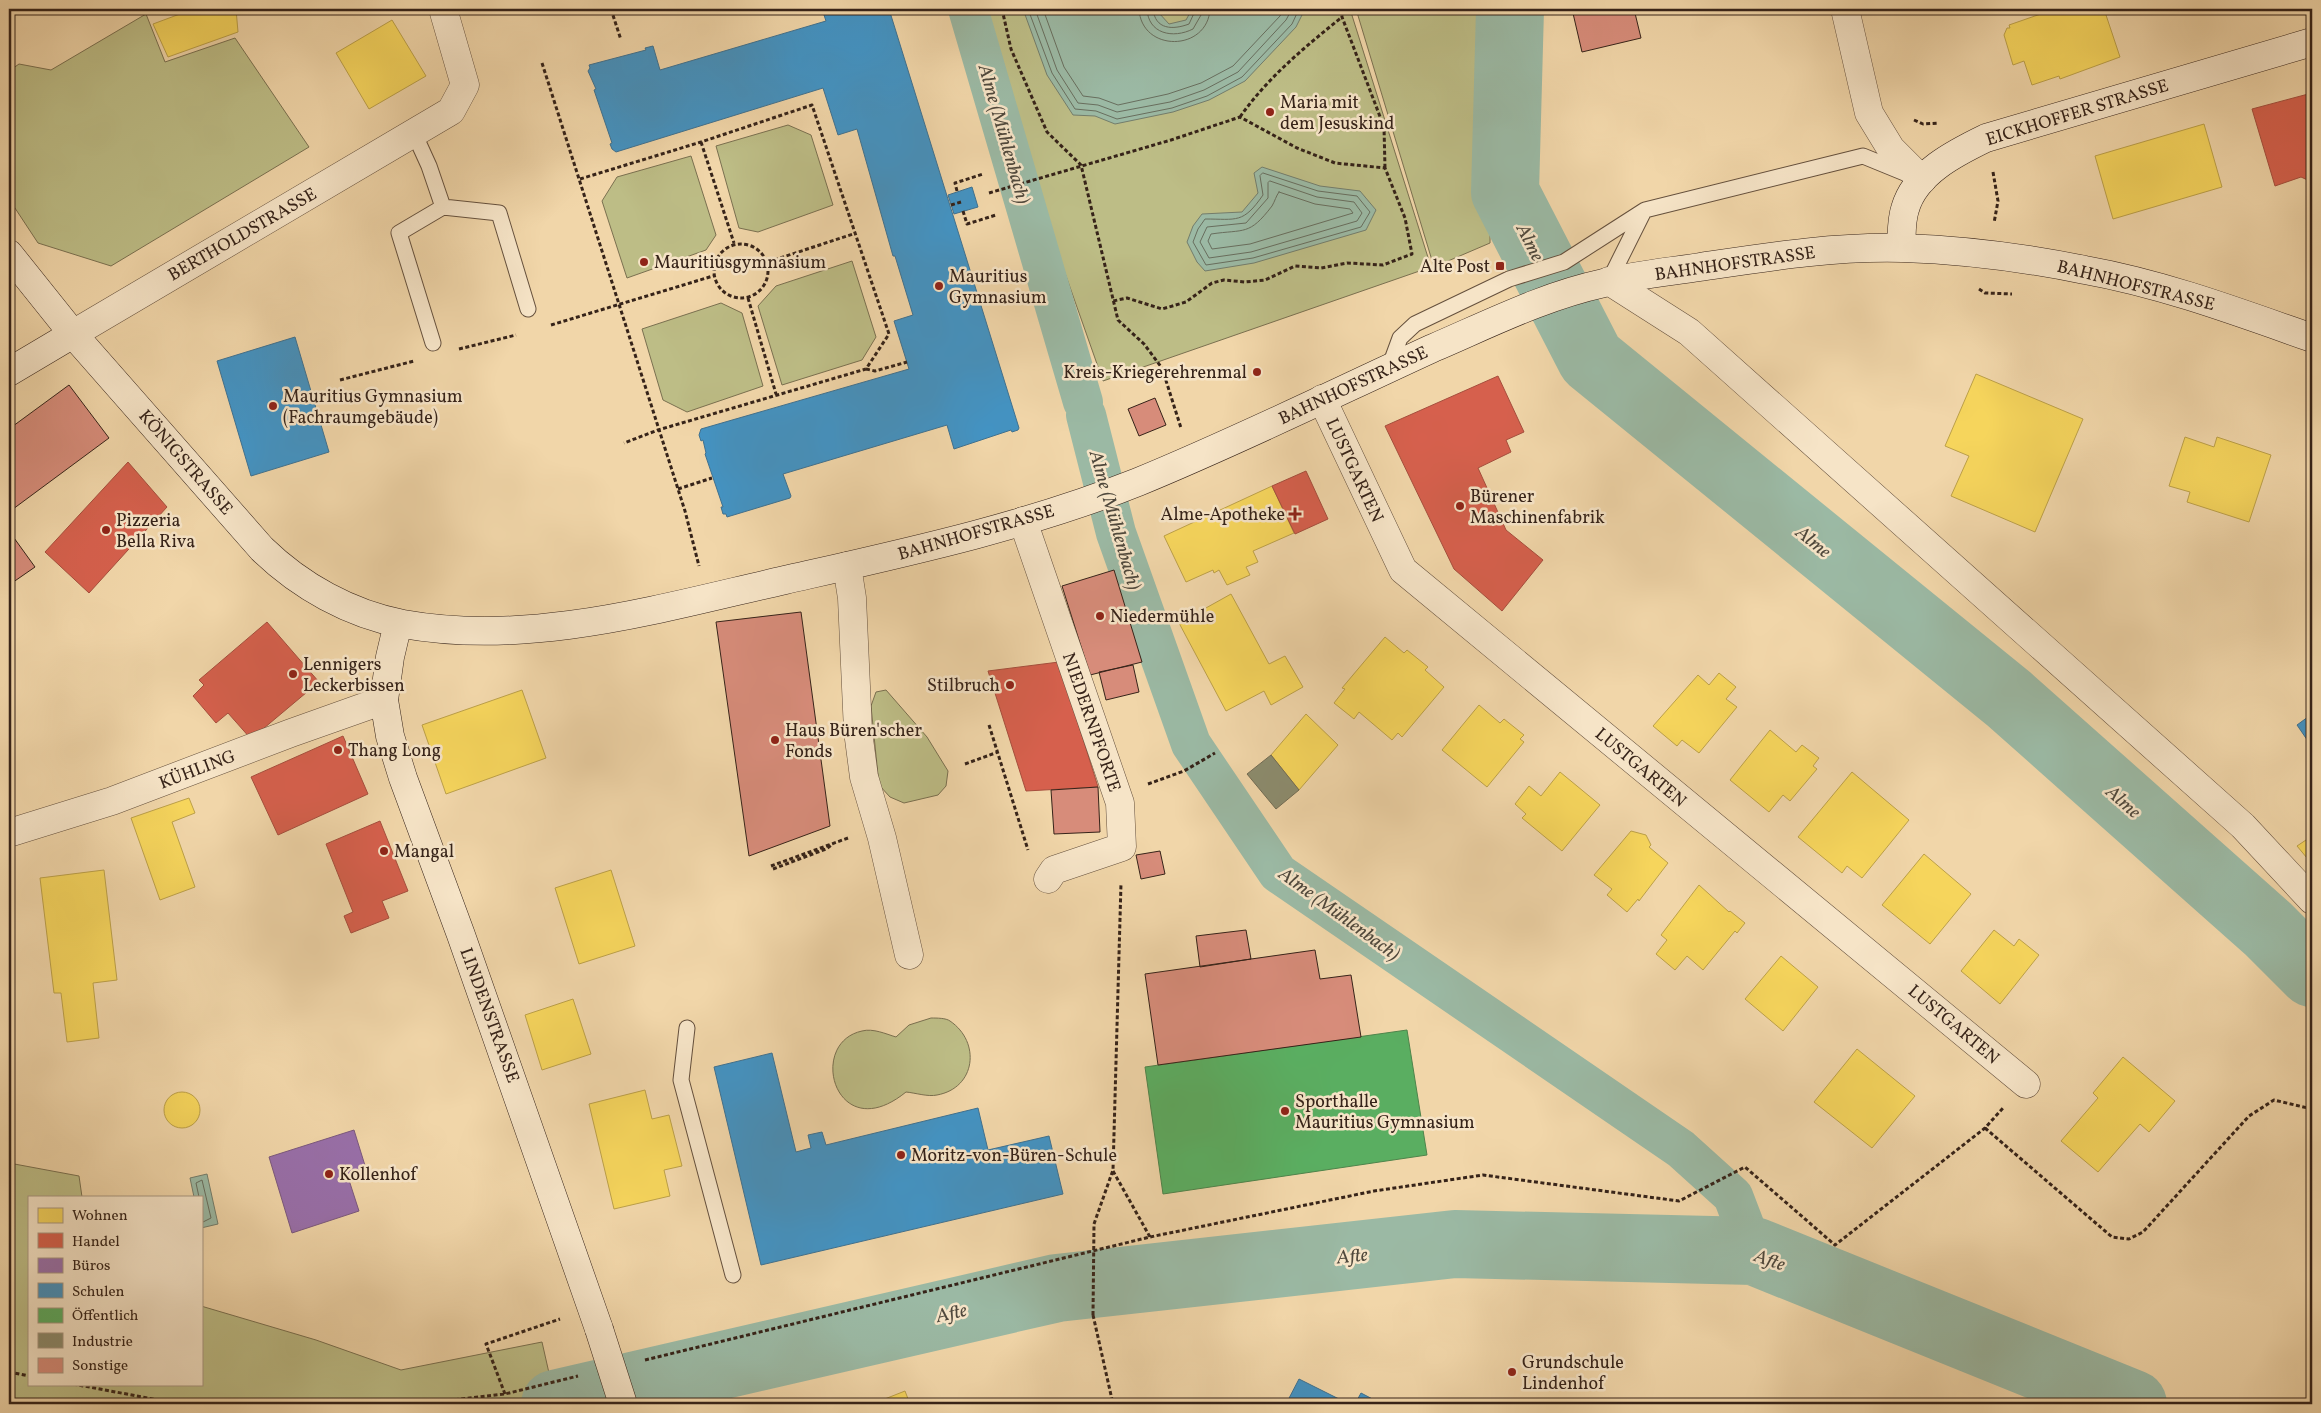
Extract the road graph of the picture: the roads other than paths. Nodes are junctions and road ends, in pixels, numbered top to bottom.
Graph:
1 (443, 9) edge
2 (1845, 9) edge
3 (2312, 42) edge
4 (414, 133) junction
5 (1922, 180) junction
6 (443, 207) junction
7 (1645, 210) junction
8 (1901, 248) junction
9 (9, 254) edge
10 (1603, 283) junction
11 (528, 309) dead end
12 (73, 334) junction
13 (2312, 338) edge
14 (433, 343) dead end
15 (1389, 368) junction
16 (9, 372) edge
17 (1322, 399) junction
18 (1023, 521) junction
19 (847, 566) junction
20 (398, 623) junction
21 (384, 700) junction
22 (9, 834) edge
23 (1048, 879) road end
24 (2312, 900) edge
25 (909, 955) dead end
26 (687, 1028) dead end
27 (2026, 1084) road end
28 (732, 1275) dead end
29 (623, 1404) edge

1 - 4 main road, BERTHOLDSTRASSE
2 - 5 main road
3 - 5 main road, EICKHOFFER STRASSE
4 - 6 lane
4 - 12 main road, BERTHOLDSTRASSE
5 - 7 lane
5 - 8 main road, EICKHOFFER STRASSE
6 - 11 lane
6 - 14 lane
7 - 10 lane
7 - 15 lane
8 - 10 main road, BAHNHOFSTRASSE
8 - 13 main road, BAHNHOFSTRASSE
9 - 12 main road, KÖNIGSTRASSE
10 - 15 main road, BAHNHOFSTRASSE
10 - 24 main road
12 - 16 main road, BERTHOLDSTRASSE
12 - 20 main road, KÖNIGSTRASSE
15 - 17 main road, BAHNHOFSTRASSE
17 - 18 main road, BAHNHOFSTRASSE
17 - 27 main road, LUSTGARTEN
18 - 19 main road, BAHNHOFSTRASSE
18 - 23 main road, NIEDERNPFORTE
19 - 20 main road, BAHNHOFSTRASSE
19 - 25 main road
20 - 21 main road, LINDENSTRASSE
21 - 22 main road, KÜHLING
21 - 29 main road, LINDENSTRASSE, bridge
26 - 28 lane

